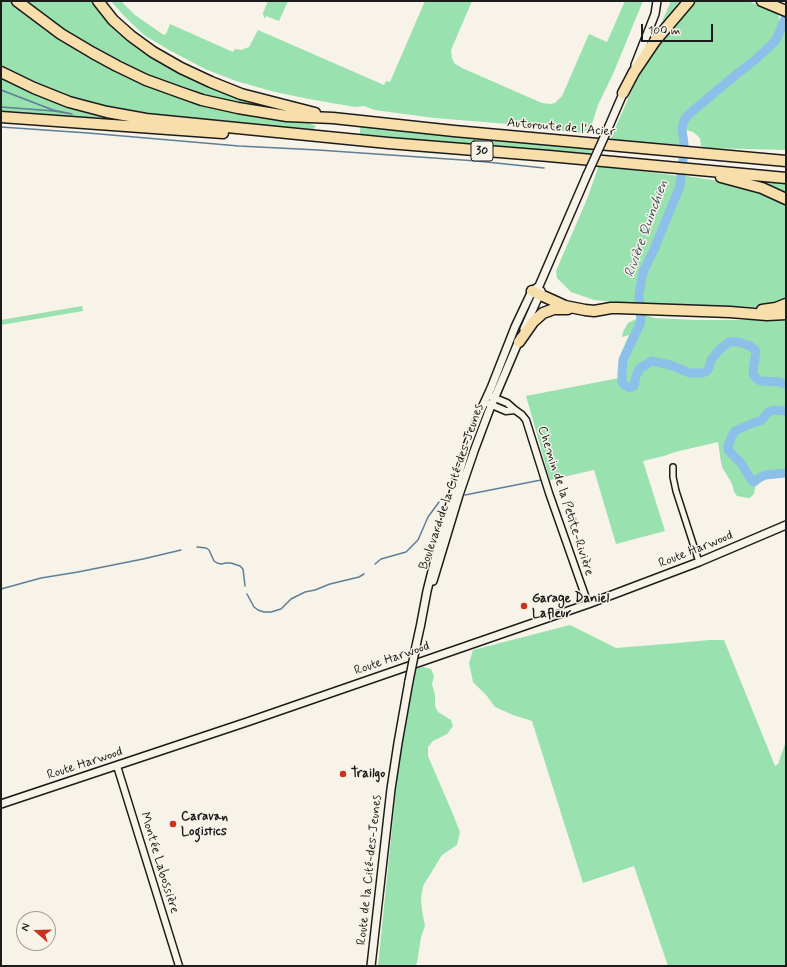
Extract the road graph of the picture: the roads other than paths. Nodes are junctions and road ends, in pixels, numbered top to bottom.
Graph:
1 (17, 1) edge
2 (98, 1) edge
3 (657, 1) edge
4 (688, 1) edge
5 (762, 1) edge
6 (783, 10) edge
7 (1, 72) edge
8 (623, 93) junction
9 (1, 117) edge
10 (333, 118) junction
11 (388, 143) junction
12 (786, 156) edge
13 (756, 159) junction
14 (786, 161) edge
15 (688, 169) junction
16 (786, 178) edge
17 (786, 199) edge
18 (538, 290) junction
19 (786, 304) edge
20 (611, 308) junction
21 (578, 309) junction
22 (730, 312) junction
23 (786, 314) edge
24 (519, 342) junction
25 (490, 400) junction
26 (673, 467) dead end
27 (786, 525) edge
28 (699, 562) junction
29 (588, 604) junction
30 (409, 682) joint
31 (117, 766) junction
32 (1, 804) edge
33 (179, 966) edge
34 (371, 966) edge

1 - 10 highway
2 - 10 highway
3 - 8 main road, Boulevard de la Cité-des-Jeunes
4 - 8 highway
5 - 6 highway
7 - 11 highway
8 - 18 main road, Boulevard de la Cité-des-Jeunes, bridge
9 - 11 highway
10 - 13 highway, Autoroute de l'Acier / 30
11 - 15 highway, 30
12 - 13 highway
13 - 14 highway, Autoroute de l'Acier / 30
15 - 16 highway, 30
15 - 17 highway
18 - 20 highway
18 - 21 highway
18 - 24 main road, Boulevard de la Cité-des-Jeunes
18 - 25 main road, Boulevard de la Cité-des-Jeunes
19 - 22 highway
20 - 21 highway
20 - 22 highway
21 - 24 highway
22 - 23 highway
24 - 25 main road, Boulevard de la Cité-des-Jeunes
25 - 29 street, Chemin de la Petite-Rivière
25 - 30 main road, Boulevard de la Cité-des-Jeunes, bridge
26 - 28 street
27 - 28 main road, Route Harwood
28 - 29 main road, Route Harwood
29 - 31 main road, Route Harwood
30 - 34 main road, Route de la Cité-des-Jeunes
31 - 32 main road, Route Harwood
31 - 33 street, Montée Labossière

